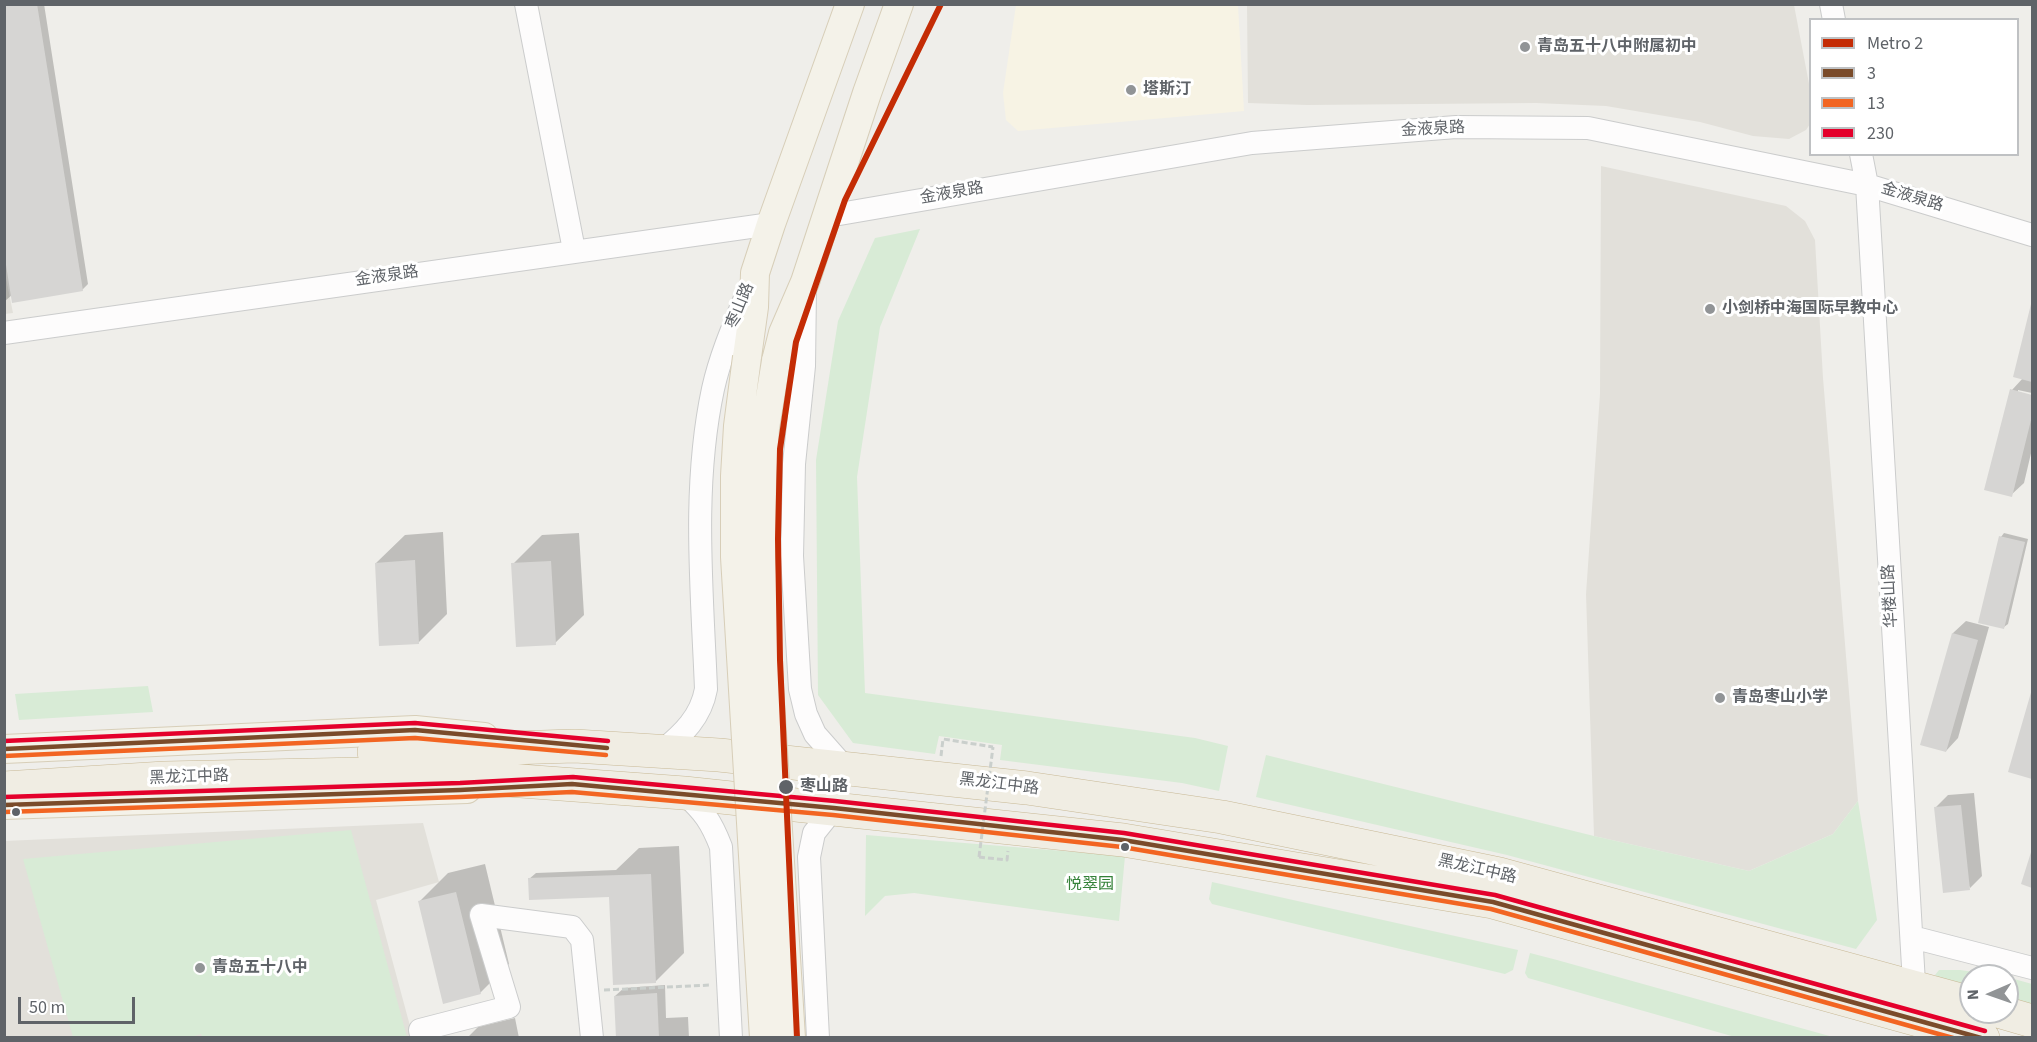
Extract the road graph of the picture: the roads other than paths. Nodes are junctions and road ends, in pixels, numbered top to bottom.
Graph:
1 (526, 4) edge
2 (850, 4) edge
3 (899, 4) edge
4 (1861, 156) edge
5 (1867, 185) junction
6 (828, 216) junction
7 (771, 224) junction
8 (2032, 235) edge
9 (574, 250) junction
10 (755, 273) junction
11 (805, 282) junction
12 (4, 333) edge
13 (575, 746) junction
14 (4, 749) edge
15 (662, 751) junction
16 (300, 764) junction
17 (4, 767) edge
18 (845, 768) junction
19 (572, 784) junction
20 (4, 788) edge
21 (684, 793) junction
22 (4, 805) edge
23 (834, 808) junction
24 (1912, 937) junction
25 (2032, 968) edge
26 (1959, 1005) edge
27 (1918, 1014) edge
28 (422, 1038) edge
29 (592, 1038) edge
30 (731, 1038) edge
31 (765, 1038) edge
32 (791, 1038) edge
33 (818, 1038) edge
34 (1983, 1038) edge

1 - 9 street
2 - 7 main road, 枣山路
3 - 6 main road
4 - 5 street, 华楼山路
5 - 6 street, 金液泉路
5 - 8 street, 金液泉路
5 - 24 street, 华楼山路
6 - 11 main road
7 - 9 street, 金液泉路
7 - 10 main road, 枣山路
9 - 12 street, 金液泉路
10 - 15 street, 枣山路
10 - 31 main road, 枣山路, bridge
11 - 18 street
11 - 32 main road, bridge
13 - 14 main road, 黑龙江中路
13 - 15 highway, 黑龙江中路
13 - 16 highway
15 - 18 highway, 黑龙江中路
16 - 17 highway, 黑龙江中路
16 - 19 highway
16 - 20 highway, 黑龙江中路
18 - 27 highway, 黑龙江中路
19 - 21 highway, 黑龙江中路
19 - 22 main road, 黑龙江中路
21 - 23 highway, 黑龙江中路
21 - 30 street
23 - 27 highway, 黑龙江中路
23 - 33 street
24 - 25 street
24 - 27 street, 华楼山路
26 - 27 highway, 黑龙江中路
27 - 34 highway, 黑龙江中路
28 - 29 street

